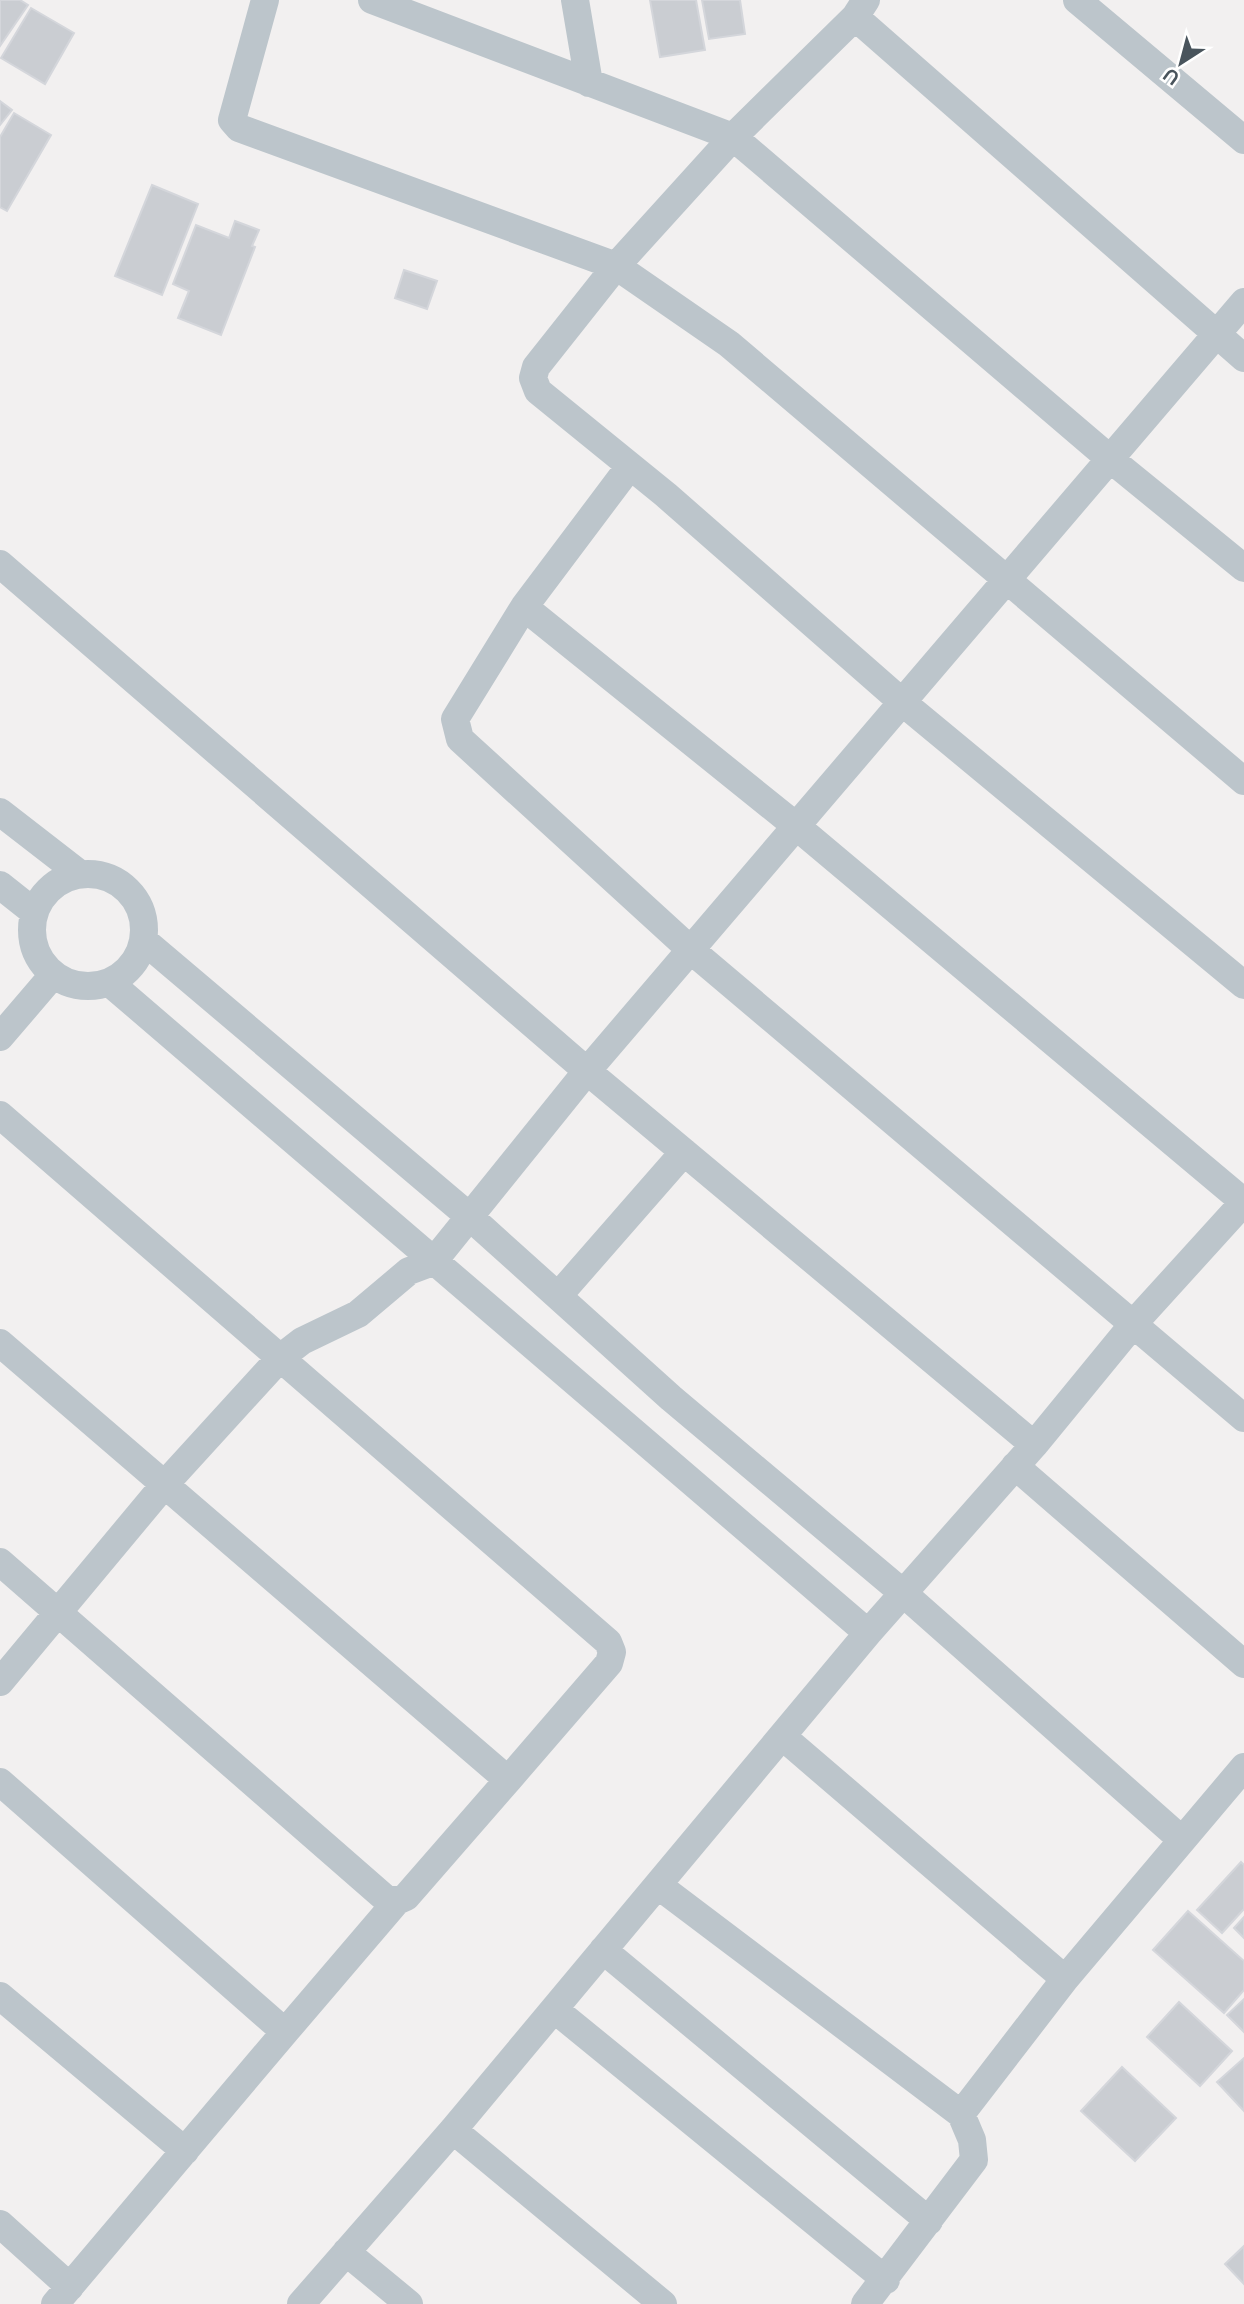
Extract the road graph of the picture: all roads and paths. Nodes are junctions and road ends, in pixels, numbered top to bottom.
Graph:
1 (265, 0) edge
2 (372, 0) edge
3 (575, 0) edge
4 (1077, 0) edge
5 (860, 8) edge
6 (589, 83) junction
7 (733, 136) junction
8 (1244, 139) edge
9 (616, 265) junction
10 (1244, 302) edge
11 (1215, 334) junction
12 (1244, 358) edge
13 (1109, 458) junction
14 (630, 466) junction
15 (0, 564) edge
16 (1244, 568) edge
17 (1008, 580) junction
18 (524, 607) junction
19 (902, 702) junction
20 (1244, 781) edge
21 (0, 812) edge
22 (796, 826) junction
23 (80, 874) junction
24 (0, 885) edge
25 (34, 912) junction
26 (144, 940) junction
27 (692, 951) junction
28 (53, 975) junction
29 (110, 983) junction
30 (1244, 985) edge
31 (0, 1037) edge
32 (587, 1071) junction
33 (0, 1115) edge
34 (684, 1152) junction
35 (470, 1217) junction
36 (433, 1262) junction
37 (558, 1296) junction
38 (1133, 1323) junction
39 (0, 1343) edge
40 (280, 1358) junction
41 (1244, 1418) edge
42 (1034, 1445) junction
43 (1015, 1466) junction
44 (164, 1484) junction
45 (0, 1562) edge
46 (903, 1593) junction
47 (60, 1614) junction
48 (868, 1633) junction
49 (1244, 1664) edge
50 (0, 1682) edge
51 (783, 1737) junction
52 (1244, 1767) edge
53 (508, 1780) junction
54 (0, 1783) edge
55 (1182, 1840) junction
56 (659, 1886) junction
57 (397, 1901) junction
58 (603, 1950) junction
59 (1065, 1979) junction
60 (0, 1996) edge
61 (554, 2009) junction
62 (285, 2032) junction
63 (961, 2114) junction
64 (453, 2130) junction
65 (185, 2151) junction
66 (929, 2221) junction
67 (0, 2224) edge
68 (346, 2252) junction
69 (886, 2280) junction
70 (63, 2295) edge
71 (301, 2304) edge
72 (409, 2304) edge
73 (663, 2304) edge
74 (866, 2304) edge

1 - 9 street
2 - 6 street
3 - 6 street
4 - 8 street
5 - 7 street
5 - 11 street
6 - 7 street
7 - 9 street
7 - 13 street
9 - 14 street
9 - 17 street
10 - 11 street
11 - 12 street
11 - 13 street
13 - 16 street
13 - 17 street
14 - 18 street
14 - 19 street
15 - 32 street
17 - 19 street
17 - 20 street
18 - 22 street
18 - 27 street
19 - 22 street
19 - 30 street
21 - 23 street
22 - 27 street
22 - 38 street
23 - 25 street
23 - 26 street
24 - 25 street
25 - 28 street
26 - 29 street
26 - 35 street
27 - 32 street
27 - 38 street
28 - 29 street
28 - 31 street
29 - 36 street
32 - 34 street
32 - 35 street
33 - 40 street
34 - 37 street
34 - 42 street
35 - 36 street
35 - 37 street
36 - 40 street
36 - 48 street
37 - 46 street
38 - 41 street
38 - 42 street
39 - 44 street
40 - 44 street
40 - 53 street
42 - 43 street
43 - 46 street
43 - 49 street
44 - 47 street
44 - 53 street
45 - 47 street
46 - 48 street
46 - 55 street
47 - 50 street
47 - 57 street
48 - 51 street
51 - 56 street
51 - 59 street
52 - 55 street
53 - 57 street
54 - 62 street
55 - 59 street
56 - 58 street
56 - 63 street
57 - 62 street
58 - 61 street
58 - 66 street
59 - 63 street
60 - 65 street
61 - 64 street
61 - 69 street
62 - 65 street
63 - 66 street
64 - 68 street
64 - 73 street
65 - 70 street
66 - 69 street
67 - 70 street
68 - 71 street
68 - 72 street
69 - 74 street

